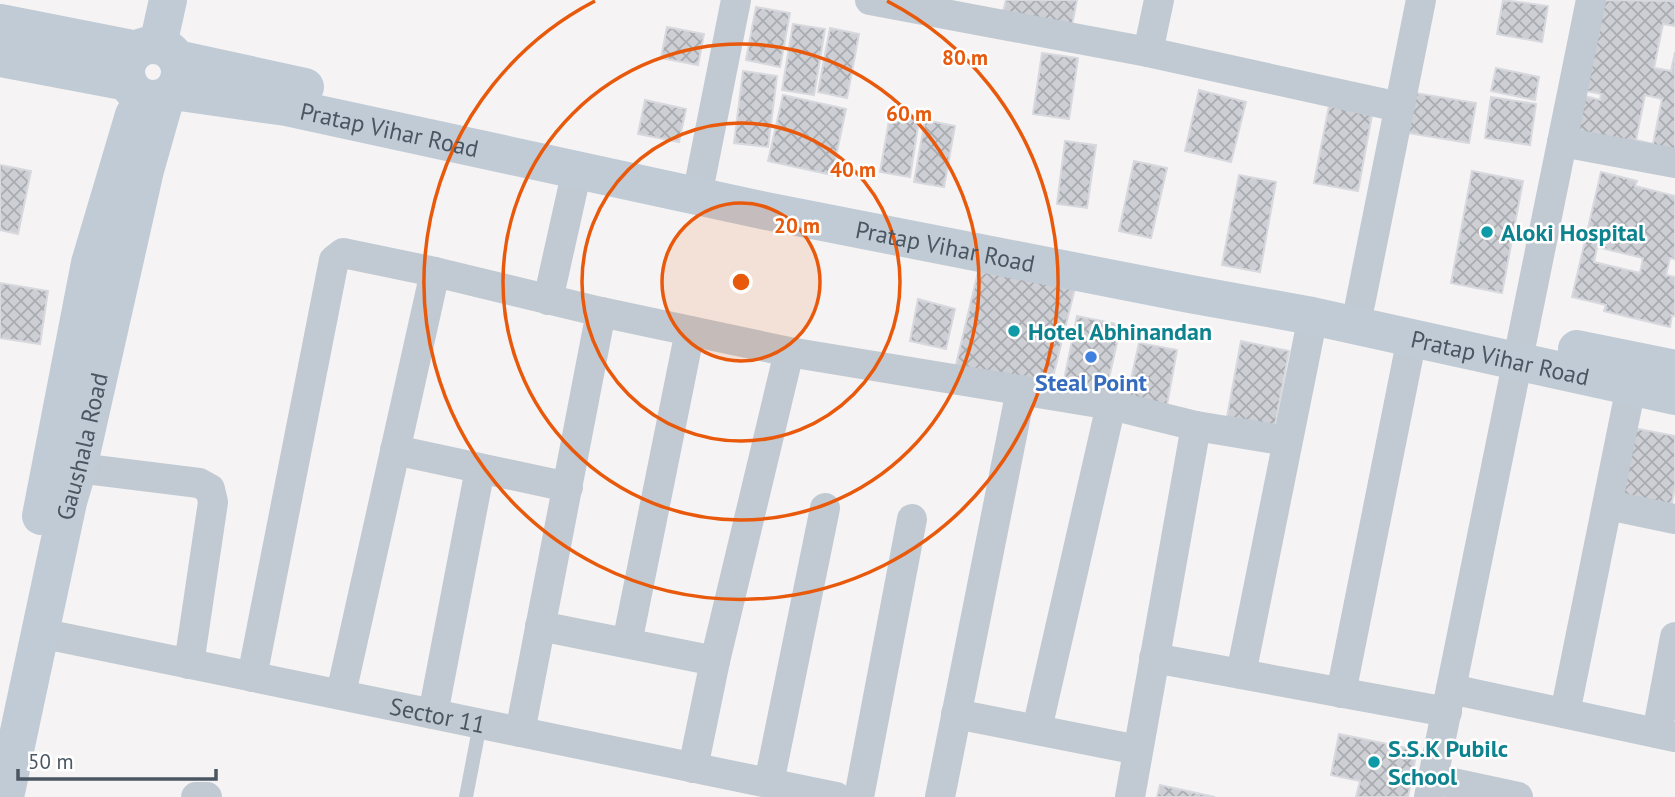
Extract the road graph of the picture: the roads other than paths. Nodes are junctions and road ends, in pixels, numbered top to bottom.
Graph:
1 (168, 0) edge
2 (736, 0) edge
3 (870, 0) edge
4 (1159, 0) edge
5 (1421, 0) edge
6 (1591, 0) edge
7 (988, 11) edge
8 (0, 23) edge
9 (1148, 52) junction
10 (0, 58) edge
11 (154, 74) junction
12 (1399, 107) junction
13 (1562, 142) junction
14 (1675, 163) edge
15 (577, 170) junction
16 (699, 184) junction
17 (435, 272) junction
18 (548, 300) junction
19 (1360, 304) junction
20 (601, 313) junction
21 (1312, 319) junction
22 (690, 331) junction
23 (1412, 338) junction
24 (1519, 349) junction
25 (789, 352) junction
26 (1675, 369) edge
27 (1633, 374) junction
28 (1021, 390) junction
29 (1675, 396) edge
30 (1111, 405) junction
31 (1196, 426) junction
32 (1287, 441) junction
33 (395, 450) junction
34 (78, 468) junction
35 (480, 468) junction
36 (568, 488) junction
37 (1608, 505) junction
38 (825, 508) dead end
39 (912, 519) dead end
40 (1675, 519) edge
41 (540, 626) junction
42 (40, 633) junction
43 (1675, 637) edge
44 (627, 643) junction
45 (1154, 658) junction
46 (715, 662) junction
47 (189, 664) junction
48 (1241, 674) junction
49 (252, 677) junction
50 (342, 692) junction
51 (1341, 692) junction
52 (1449, 701) junction
53 (1565, 713) junction
54 (433, 714) junction
55 (957, 714) junction
56 (0, 724) edge
57 (480, 724) junction
58 (1037, 729) junction
59 (520, 732) junction
60 (1666, 735) edge
61 (1138, 750) junction
62 (693, 768) junction
63 (769, 783) junction
64 (1431, 788) edge
65 (5, 797) edge
66 (196, 797) edge
67 (207, 797) edge
68 (466, 797) edge
69 (836, 797) edge
70 (859, 797) edge
71 (940, 797) edge
72 (1130, 797) edge
73 (1518, 797) edge

1 - 11 street
2 - 16 street
3 - 7 street
4 - 9 street
5 - 12 street
6 - 13 street
7 - 9 street
8 - 11 street, Pratap Vihar Road
9 - 12 street
10 - 11 street, Pratap Vihar Road
11 - 15 street, Pratap Vihar Road
11 - 16 street, Pratap Vihar Road
11 - 34 street, Gaushala Road
11 - 56 street, Gaushala Road
12 - 19 street
13 - 14 street
13 - 24 street
15 - 16 street, Pratap Vihar Road
15 - 18 street
16 - 19 street, Pratap Vihar Road
16 - 21 street, Pratap Vihar Road
17 - 18 street
17 - 33 street
17 - 49 street
18 - 20 street
19 - 24 street, Pratap Vihar Road
20 - 22 street
20 - 36 street
21 - 23 street, Pratap Vihar Road
21 - 32 street
22 - 25 street
22 - 44 street
23 - 24 street, Pratap Vihar Road
23 - 51 street
24 - 27 street, Pratap Vihar Road
24 - 52 street
25 - 28 street
25 - 46 street
26 - 27 street, Pratap Vihar Road
27 - 29 street, Pratap Vihar Road
27 - 37 street
28 - 30 street
28 - 55 street
30 - 31 street
30 - 58 street
31 - 32 street
31 - 45 street
32 - 48 street
33 - 35 street
33 - 50 street
34 - 42 street, Gaushala Road
34 - 47 street
35 - 36 street
35 - 54 street
36 - 41 street
37 - 40 street
37 - 53 street
38 - 63 street
39 - 70 street
41 - 44 street
41 - 59 street
42 - 47 street, Sector 11
42 - 65 street, Gaushala Road
43 - 60 street
44 - 46 street
45 - 48 street
45 - 61 street
46 - 62 street
47 - 49 street, Sector 11
48 - 51 street
49 - 50 street, Sector 11
50 - 54 street, Sector 11
51 - 52 street
52 - 53 street
52 - 64 street
53 - 60 street
54 - 57 street, Sector 11
55 - 58 street
55 - 71 street
57 - 59 street, Sector 11
57 - 68 lane
58 - 61 street
59 - 62 street, Sector 11
61 - 72 street
62 - 63 street, Sector 11
63 - 69 street, Sector 11
64 - 73 street
66 - 67 street

